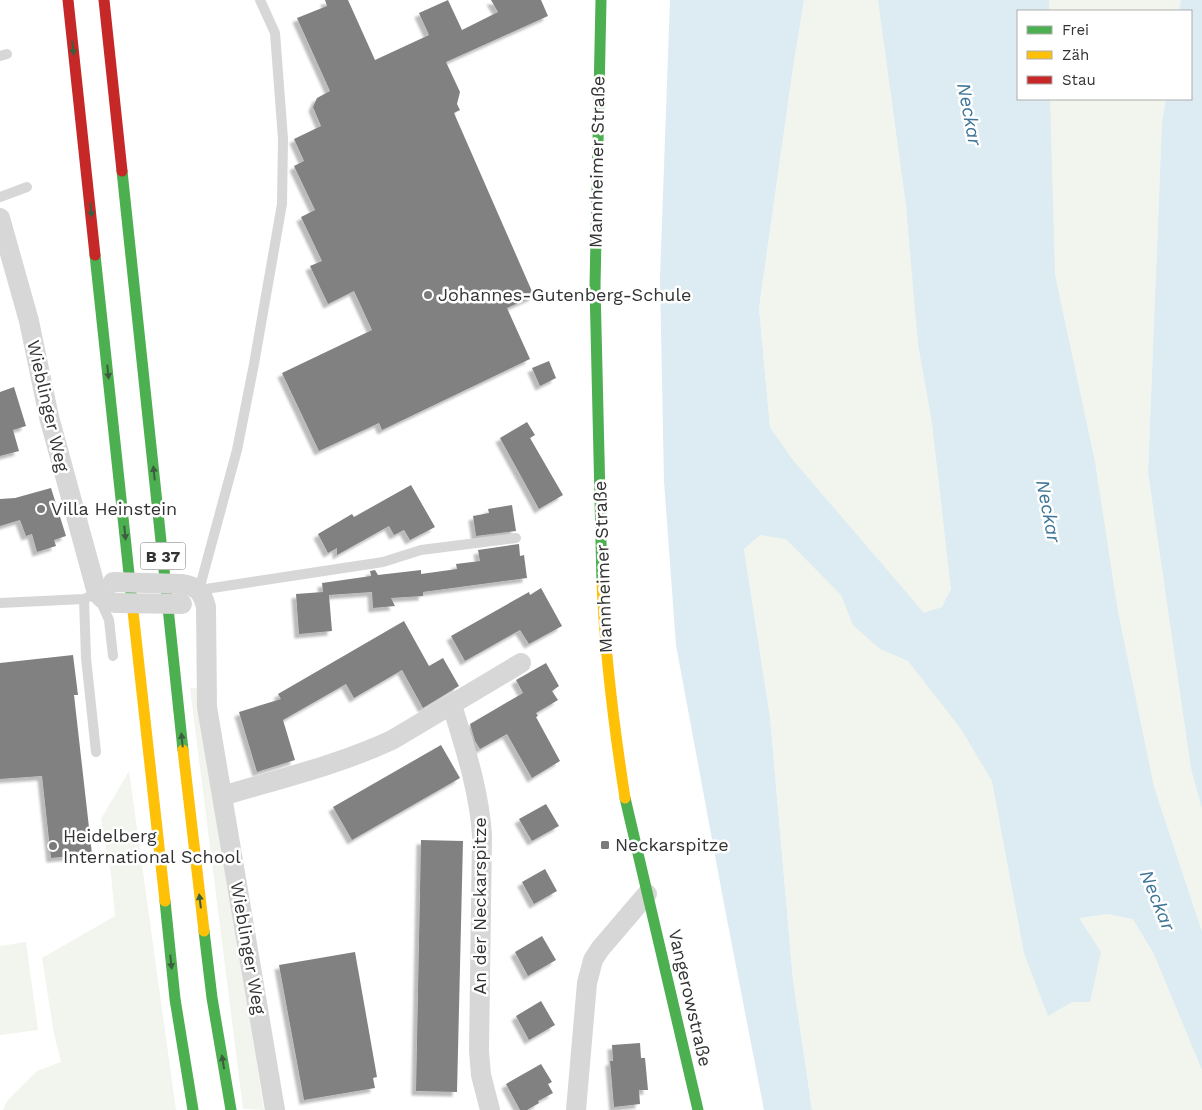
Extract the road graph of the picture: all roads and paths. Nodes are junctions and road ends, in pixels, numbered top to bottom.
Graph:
1 (68, 0) edge
2 (104, 0) edge
3 (260, 0) edge
4 (601, 0) edge
5 (27, 187) dead end
6 (0, 197) edge
7 (0, 218) edge
8 (516, 538) dead end
9 (98, 591) junction
10 (196, 593) junction
11 (0, 603) edge
12 (114, 656) dead end
13 (521, 664) dead end
14 (452, 705) junction
15 (96, 752) dead end
16 (222, 796) junction
17 (647, 894) junction
18 (193, 1110) edge
19 (230, 1110) edge
20 (275, 1110) edge
21 (490, 1110) edge
22 (576, 1110) edge
23 (698, 1110) edge

1 -> 18 main road, B 37
19 -> 2 main road, B 37
3 - 10 lane
4 - 17 main road, Mannheimer Straße
5 - 6 lane
7 - 9 street, Wieblinger Weg
8 - 10 lane
9 - 10 street, bridge
9 - 10 street, bridge
9 - 11 lane
9 - 12 lane
9 - 15 lane
10 - 16 street, Wieblinger Weg
13 - 14 street
14 - 16 street
14 - 21 street, An der Neckarspitze
16 - 20 street, Wieblinger Weg
17 - 22 street
17 - 23 main road, Vangerowstraße

